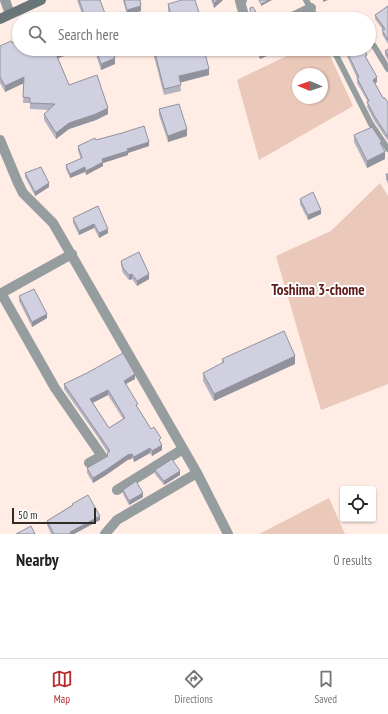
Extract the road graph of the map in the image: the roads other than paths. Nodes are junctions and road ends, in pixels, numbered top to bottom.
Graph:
1 (5, 0) edge
2 (41, 0) edge
3 (242, 0) edge
4 (308, 4) edge
5 (14, 12) edge
6 (243, 12) edge
7 (297, 12) edge
8 (10, 14) joint
9 (0, 19) edge
10 (376, 49) edge
11 (337, 56) edge
12 (388, 69) edge
13 (0, 140) edge
14 (388, 149) edge
15 (72, 254) junction
16 (1, 294) edge
17 (183, 449) junction
18 (89, 463) dead end
19 (197, 473) junction
20 (117, 490) dead end
21 (105, 534) edge
22 (228, 534) edge

1 - 8 street
2 - 5 main road
3 - 6 street
4 - 7 street
8 - 9 main road
10 - 12 lane
11 - 14 lane
13 - 15 street
15 - 16 street
15 - 17 street
16 - 18 street
17 - 19 street
17 - 20 street
19 - 21 street
19 - 22 street

